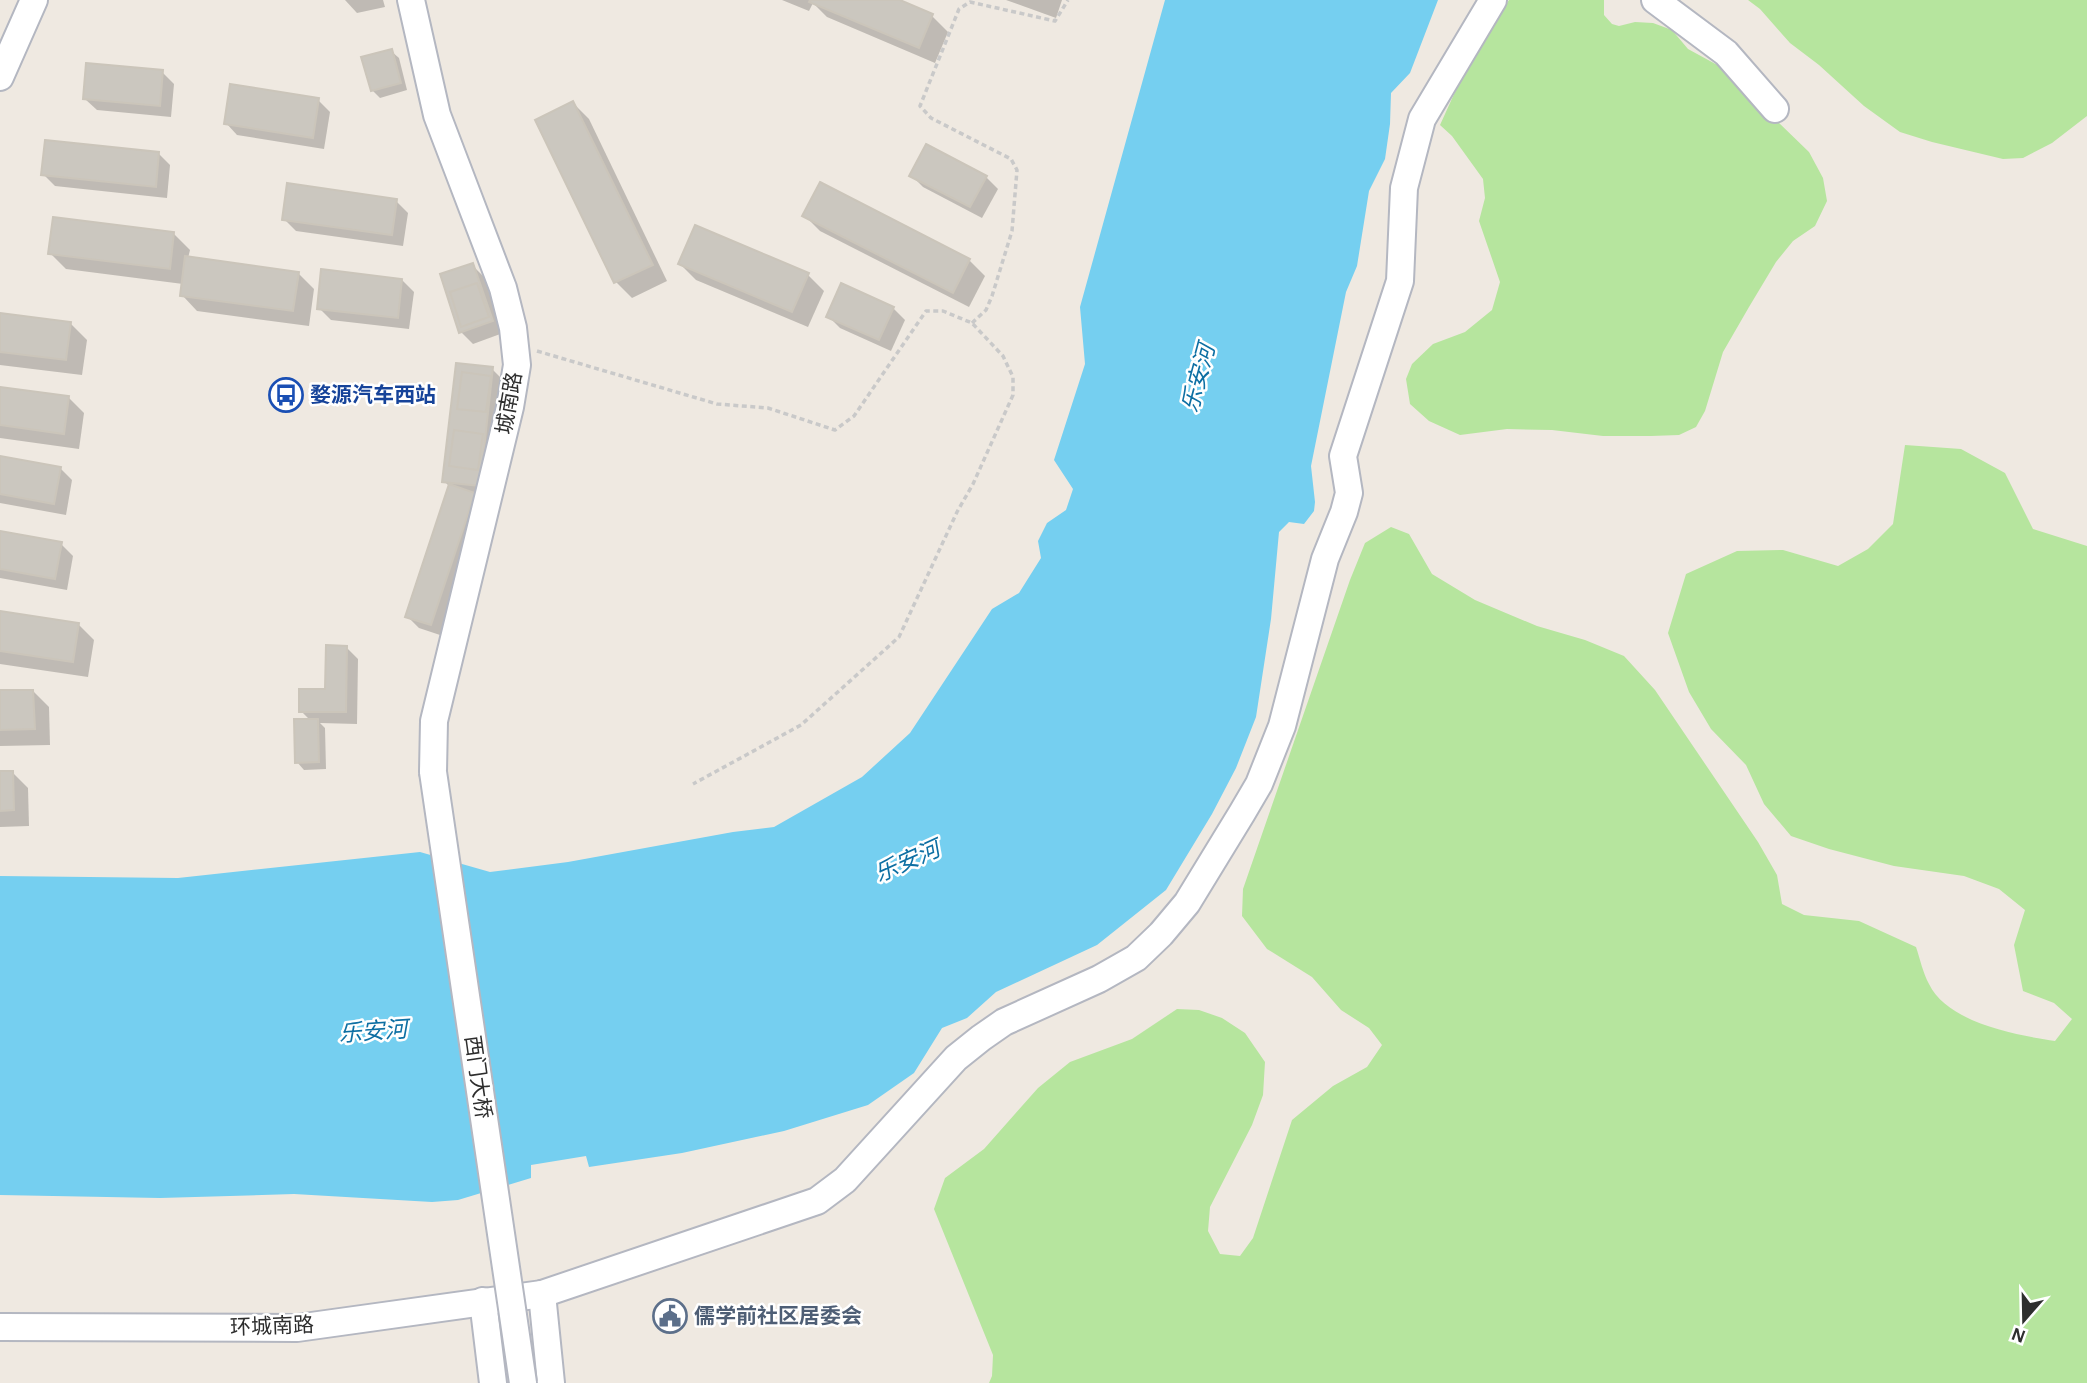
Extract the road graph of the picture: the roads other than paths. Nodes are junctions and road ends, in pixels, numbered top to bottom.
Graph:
1 (34, 0) edge
2 (411, 0) edge
3 (1493, 0) edge
4 (1655, 0) edge
5 (0, 77) edge
6 (1775, 109) dead end
7 (433, 772) joint
8 (542, 1294) junction
9 (483, 1301) junction
10 (0, 1326) edge
11 (493, 1383) edge
12 (523, 1383) edge
13 (551, 1383) edge

1 - 5 street
2 - 7 street, 城南路
3 - 8 street, 环城南路
4 - 6 street
7 - 12 street, 西门大桥, bridge
8 - 9 street, 环城南路
8 - 13 street
9 - 10 street, 环城南路
9 - 11 street

